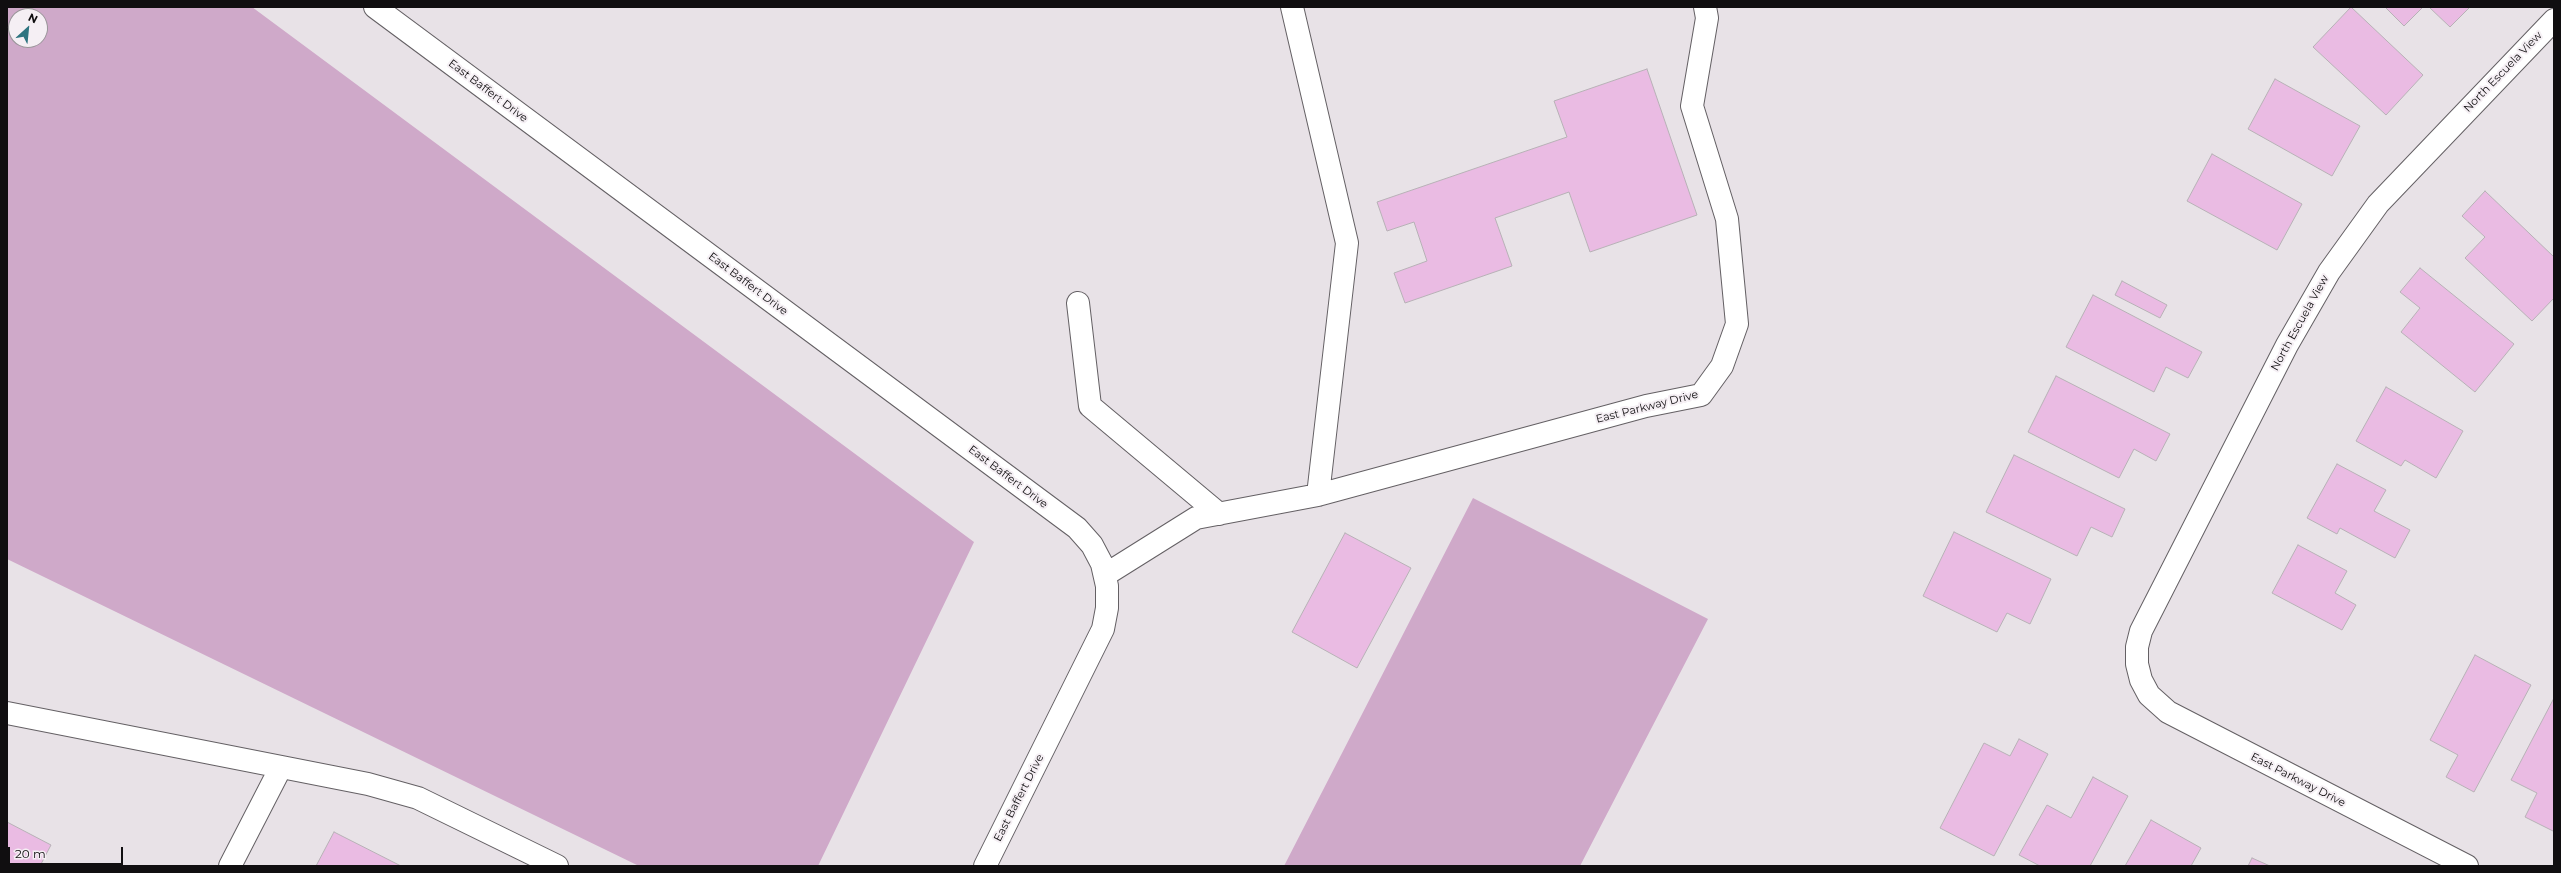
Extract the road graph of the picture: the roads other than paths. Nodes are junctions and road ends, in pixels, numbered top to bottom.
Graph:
1 (375, 7) edge
2 (1292, 7) edge
3 (1705, 7) edge
4 (2554, 20) edge
5 (1078, 303) dead end
6 (1318, 495) junction
7 (1219, 514) junction
8 (1105, 575) junction
9 (2141, 680) joint
10 (7, 713) edge
11 (281, 766) junction
12 (543, 863) edge
13 (230, 866) edge
14 (985, 866) edge
15 (2467, 866) edge

1 - 8 street, East Baffert Drive
2 - 6 street
3 - 6 street, East Parkway Drive
4 - 9 street, North Escuela View
5 - 7 street
6 - 7 street
7 - 8 street
8 - 14 street, East Baffert Drive
9 - 15 street, East Parkway Drive
10 - 11 street
11 - 12 street
11 - 13 street

